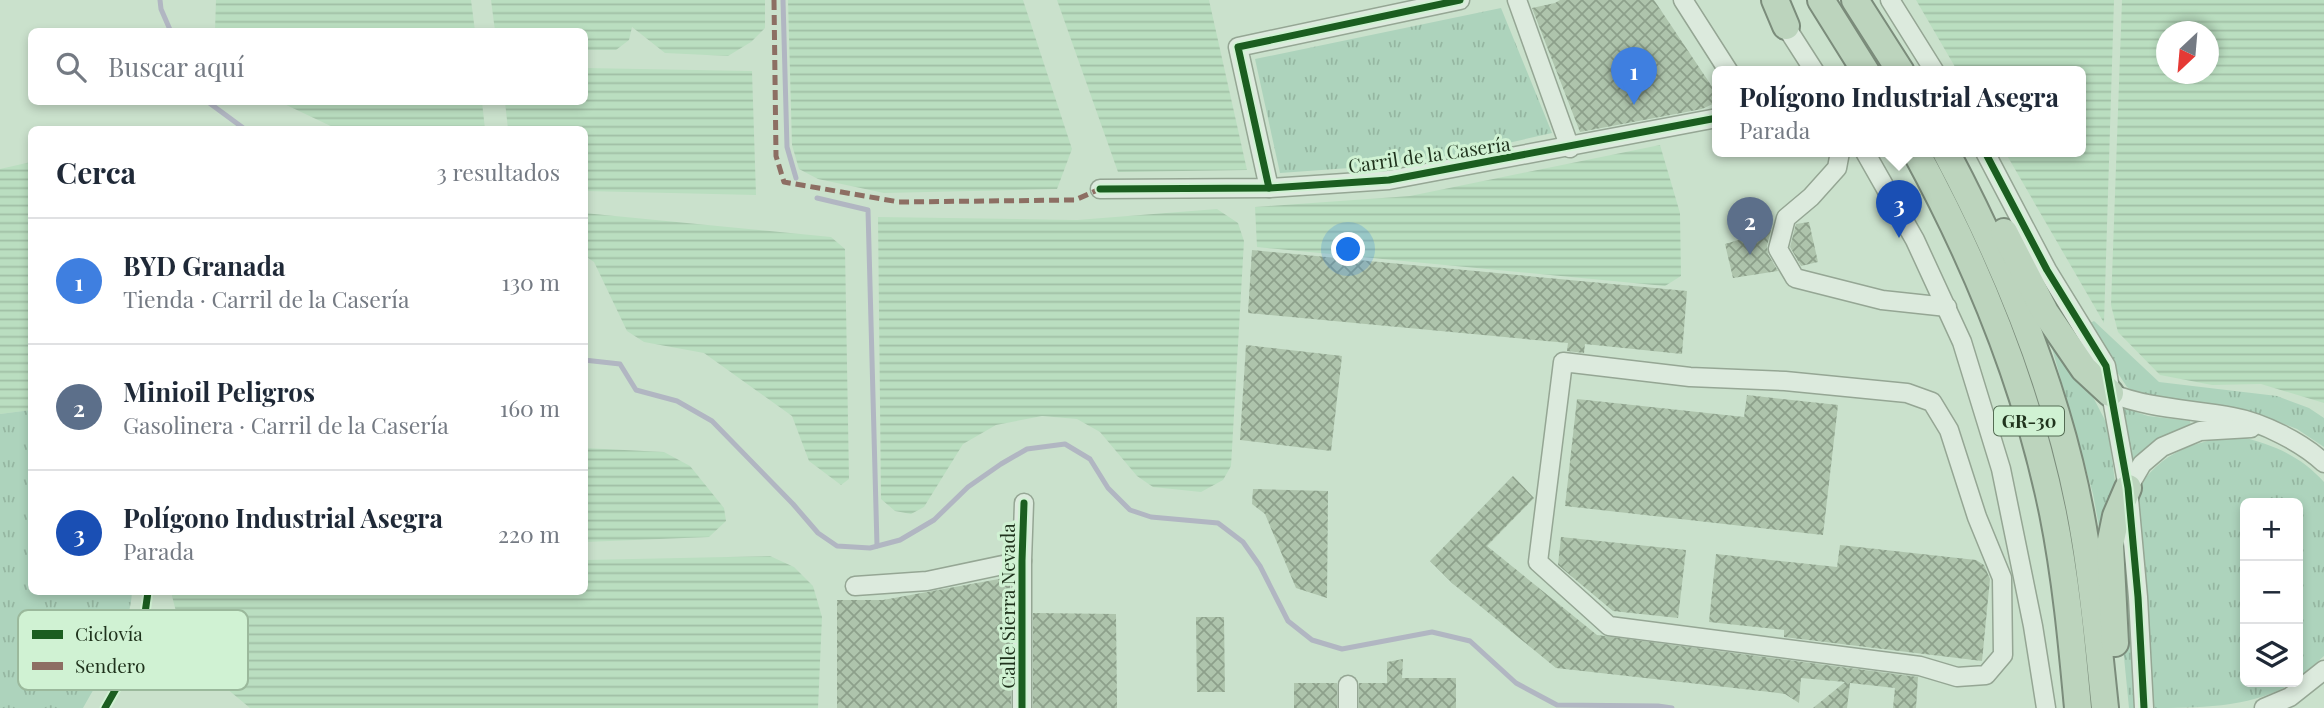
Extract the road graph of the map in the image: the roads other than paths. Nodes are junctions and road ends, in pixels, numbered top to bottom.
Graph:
1 (1460, 0) edge
2 (1517, 0) edge
3 (1683, 0) edge
4 (1767, 0) edge
5 (1775, 0) edge
6 (1821, 0) edge
7 (1855, 0) edge
8 (1890, 0) edge
9 (1786, 26) junction
10 (1725, 66) edge
11 (1811, 66) edge
12 (1862, 66) edge
13 (1897, 66) edge
14 (1931, 66) edge
15 (1712, 119) edge
16 (1570, 148) junction
17 (1839, 157) edge
18 (1868, 157) edge
19 (1919, 157) edge
20 (1948, 157) edge
21 (1960, 157) edge
22 (1988, 157) edge
23 (1269, 188) junction
24 (1100, 189) dead end
25 (1947, 307) junction
26 (2110, 393) junction
27 (2265, 428) junction
28 (2324, 463) edge
29 (2128, 488) junction
30 (1024, 503) dead end
31 (1977, 517) junction
32 (2011, 517) junction
33 (1021, 561) junction
34 (855, 586) dead end
35 (2324, 670) edge
36 (1349, 685) dead end
37 (1022, 708) edge
38 (1348, 708) edge
39 (2046, 708) edge
40 (2078, 708) edge
41 (2105, 708) edge
42 (2120, 708) edge
43 (2144, 708) edge
44 (2264, 708) edge

1 - 23 street
2 - 16 street
3 - 10 street
4 - 9 street
5 - 9 highway
6 - 12 highway
7 - 13 highway
8 - 14 street
9 - 11 street
15 - 16 street, Carril de la Casería
16 - 23 street, Carril de la Casería
17 - 25 street
18 - 25 street
19 - 40 highway, GR-30
20 - 41 highway, GR-30
21 - 26 highway
22 - 26 street
23 - 24 street, Carril de la Casería
25 - 32 street
26 - 27 street
26 - 29 street
27 - 28 street
27 - 29 street
29 - 42 highway
29 - 43 street
30 - 33 street, Calle Sierra Nevada
31 - 31 street
31 - 32 street
32 - 39 street
33 - 34 street, Calle Sierra Nevada
33 - 37 street, Calle Sierra Nevada
35 - 44 street
36 - 38 street

